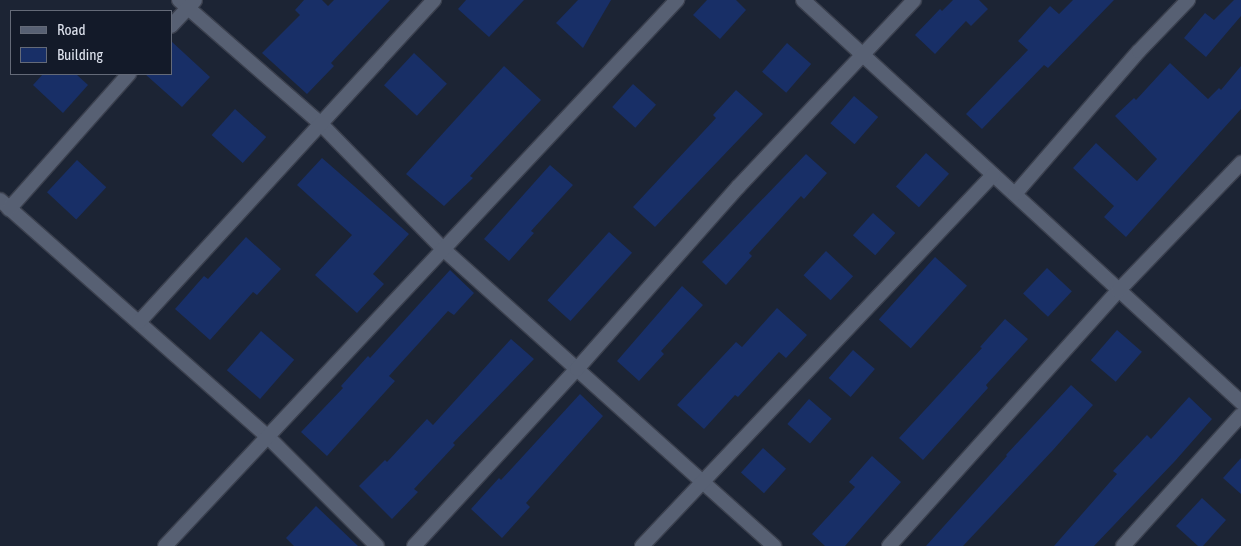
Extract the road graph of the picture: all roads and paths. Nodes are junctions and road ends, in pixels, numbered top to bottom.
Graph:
1 (434, 0) edge
2 (677, 0) edge
3 (803, 0) edge
4 (914, 0) edge
5 (1188, 0) edge
6 (187, 3) edge
7 (172, 25) edge
8 (864, 55) junction
9 (128, 75) edge
10 (320, 123) junction
11 (1241, 163) edge
12 (993, 175) junction
13 (1015, 194) junction
14 (5, 205) edge
15 (442, 248) junction
16 (1118, 290) junction
17 (139, 322) junction
18 (578, 369) junction
19 (1241, 402) edge
20 (1241, 415) edge
21 (268, 437) junction
22 (702, 483) junction
23 (165, 546) edge
24 (377, 546) edge
25 (414, 546) edge
26 (642, 546) edge
27 (774, 546) edge
28 (889, 546) edge
29 (1123, 546) edge

1 - 10 street
2 - 15 street
3 - 8 street
4 - 8 street
5 - 13 street
6 - 7 street
6 - 10 street
8 - 12 street
8 - 18 street
9 - 14 street
10 - 15 street
10 - 17 street
11 - 16 street
12 - 13 street
12 - 22 street
13 - 16 street
14 - 17 street
15 - 18 street
15 - 21 street
16 - 19 street
16 - 28 street
17 - 21 street
18 - 22 street
18 - 25 street
20 - 29 street
21 - 23 street
21 - 24 street
22 - 26 street
22 - 27 street

